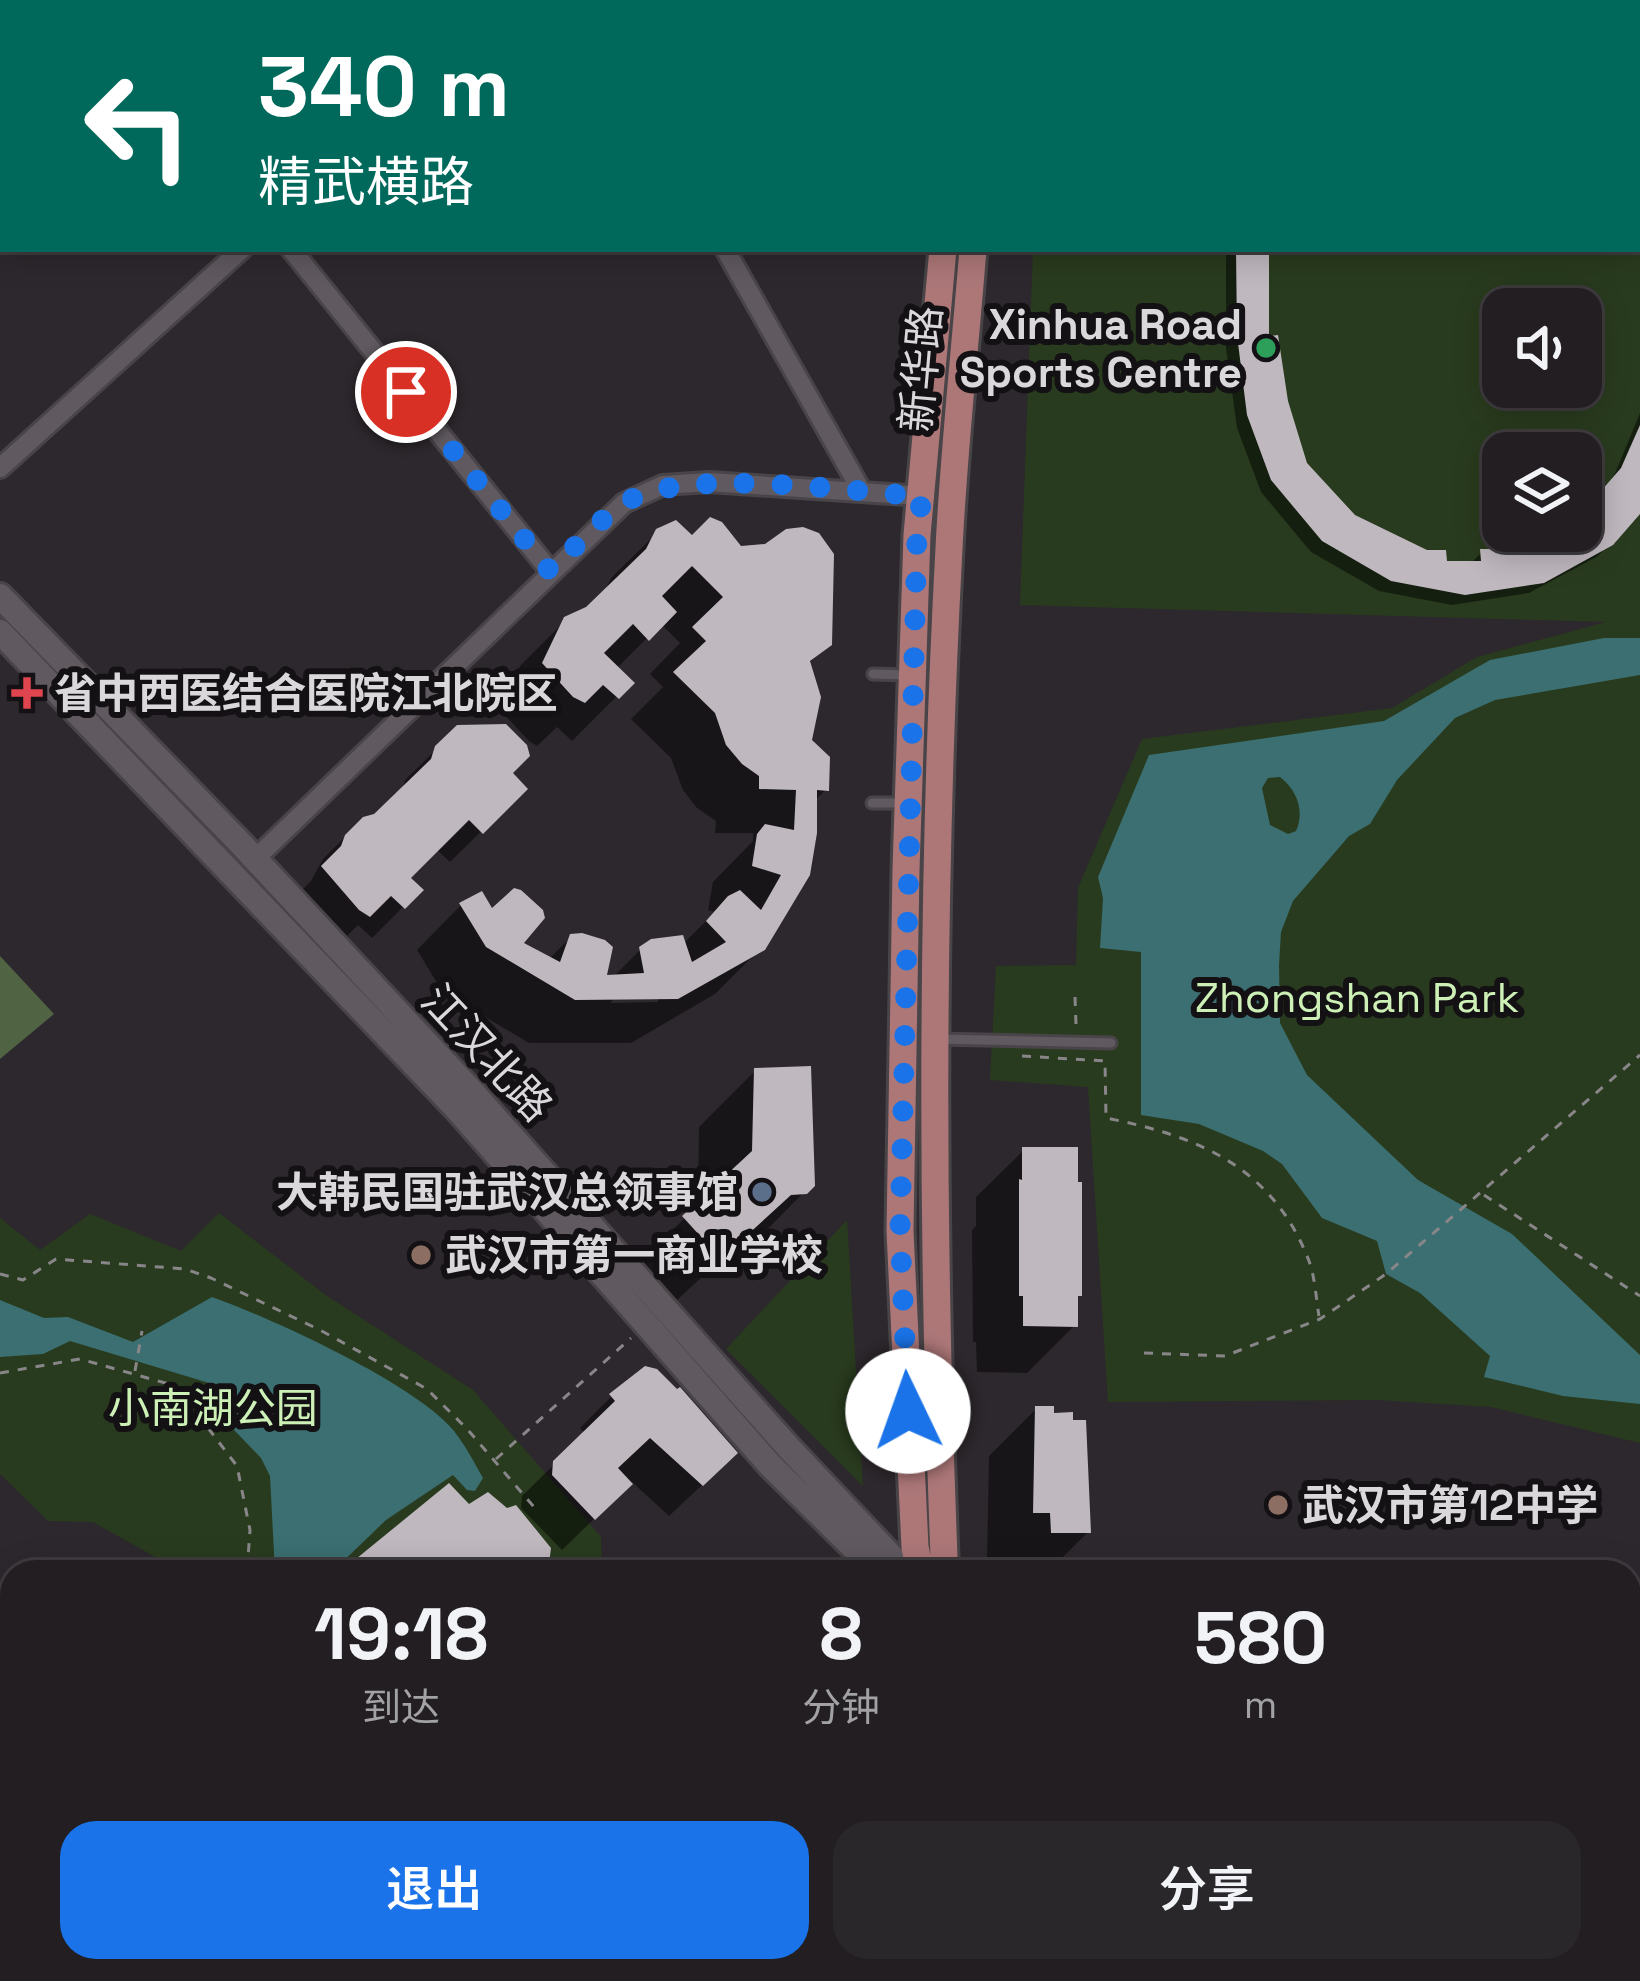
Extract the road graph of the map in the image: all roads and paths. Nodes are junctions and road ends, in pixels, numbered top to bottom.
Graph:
1 (239, 252) edge
2 (293, 252) edge
3 (727, 252) edge
4 (943, 252) edge
5 (973, 252) edge
6 (0, 468) edge
7 (862, 492) junction
8 (922, 496) junction
9 (550, 571) junction
10 (0, 596) edge
11 (0, 632) edge
12 (873, 674) dead end
13 (912, 675) junction
14 (872, 802) dead end
15 (908, 802) junction
16 (254, 860) junction
17 (938, 1039) junction
18 (1111, 1042) dead end
19 (1640, 1055) edge
20 (1017, 1056) dead end
21 (1483, 1194) junction
22 (0, 1274) edge
23 (1640, 1296) edge
24 (1319, 1318) junction
25 (646, 1324) junction
26 (142, 1331) dead end
27 (1144, 1353) dead end
28 (0, 1372) edge
29 (135, 1373) junction
30 (494, 1461) junction
31 (534, 1507) dead end
32 (248, 1560) edge
33 (913, 1560) edge
34 (915, 1560) edge
35 (919, 1560) edge
36 (919, 1560) edge

1 - 6 street
2 - 9 street
3 - 7 street
4 - 8 main road, 新华路
5 - 17 main road, 新华路
7 - 8 street
7 - 9 street
8 - 13 main road, 新华路
9 - 16 street
10 - 16 main road, 江汉北路
11 - 25 main road, 江汉北路
12 - 13 lane
13 - 15 main road, 新华路
14 - 15 lane
15 - 36 main road, 新华路
16 - 34 main road, 江汉北路
17 - 18 lane
17 - 35 main road, 新华路
19 - 21 path
20 - 24 path
21 - 23 path
21 - 24 path
22 - 30 path
24 - 27 path
25 - 30 path
25 - 33 main road, 江汉北路
26 - 29 path
28 - 29 path
29 - 32 path
30 - 31 path

